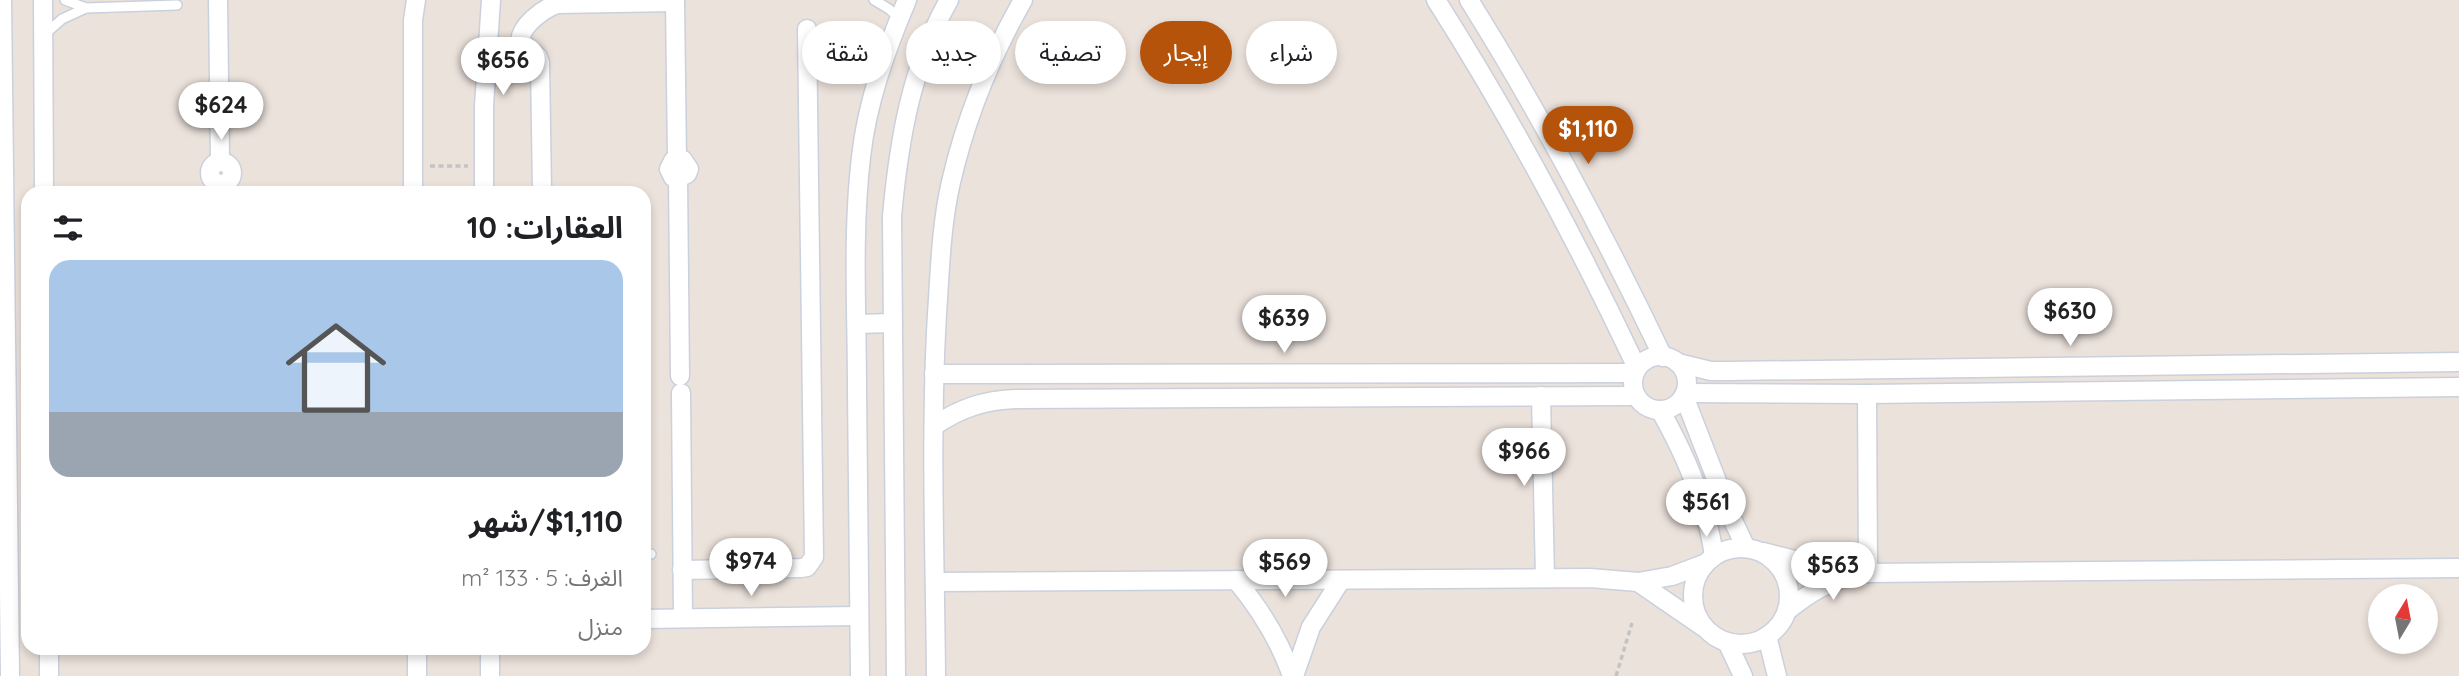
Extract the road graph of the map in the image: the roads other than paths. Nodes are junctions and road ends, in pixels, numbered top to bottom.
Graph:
1 (2, 0) edge
2 (43, 0) edge
3 (65, 0) edge
4 (218, 0) edge
5 (416, 0) edge
6 (491, 0) edge
7 (874, 0) edge
8 (907, 0) edge
9 (949, 0) edge
10 (1023, 0) edge
11 (1436, 0) edge
12 (1469, 0) edge
13 (675, 1) edge
14 (177, 5) dead end
15 (86, 8) junction
16 (900, 18) junction
17 (43, 36) junction
18 (808, 84) edge
19 (44, 186) edge
20 (222, 186) edge
21 (413, 186) edge
22 (484, 186) edge
23 (542, 186) edge
24 (893, 323) junction
25 (857, 324) junction
26 (1670, 360) junction
27 (2459, 362) edge
28 (1636, 371) junction
29 (934, 374) junction
30 (2459, 387) edge
31 (1867, 394) junction
32 (1684, 395) junction
33 (1541, 396) junction
34 (1636, 396) junction
35 (1660, 410) junction
36 (934, 426) junction
37 (1755, 550) junction
38 (1709, 560) junction
39 (2459, 568) edge
40 (682, 570) junction
41 (1868, 573) junction
42 (1545, 578) junction
43 (1236, 580) junction
44 (1340, 580) junction
45 (935, 582) junction
46 (1638, 582) junction
47 (1788, 610) junction
48 (859, 615) junction
49 (683, 618) junction
50 (651, 619) edge
51 (1710, 632) junction
52 (1767, 636) junction
53 (1727, 642) junction
54 (49, 655) edge
55 (417, 655) edge
56 (490, 655) edge
57 (10, 676) edge
58 (49, 676) edge
59 (417, 676) edge
60 (490, 676) edge
61 (860, 676) edge
62 (896, 676) edge
63 (936, 676) edge
64 (1293, 676) edge
65 (1744, 676) edge
66 (1777, 676) edge

1 - 57 street
2 - 17 street
3 - 15 lane
4 - 20 street
5 - 21 street
6 - 22 street
7 - 16 lane
8 - 16 street
9 - 24 street
10 - 29 street
11 - 28 street
12 - 26 street
13 - 23 street
13 - 40 street
14 - 15 lane
15 - 17 lane
16 - 25 street
17 - 19 street
18 - 40 street
24 - 25 street
24 - 62 street
25 - 48 street
26 - 27 street
26 - 28 street
26 - 32 street
28 - 29 street
28 - 34 street
29 - 36 street
30 - 31 street
31 - 32 street
31 - 41 street
32 - 35 street
32 - 37 street
33 - 34 street
33 - 36 street
33 - 42 street
34 - 35 street
35 - 38 street
36 - 45 street
37 - 38 street
37 - 41 street
37 - 47 street
38 - 46 street
38 - 51 street
39 - 41 street
40 - 49 street
41 - 47 street
42 - 44 street
42 - 46 street
43 - 44 street
43 - 45 street
43 - 64 street
44 - 64 street
45 - 63 street
46 - 51 street
47 - 52 street
48 - 49 street
48 - 61 street
49 - 50 street
51 - 53 street
52 - 53 street
52 - 66 street
53 - 65 street
54 - 58 street
55 - 59 street
56 - 60 street

